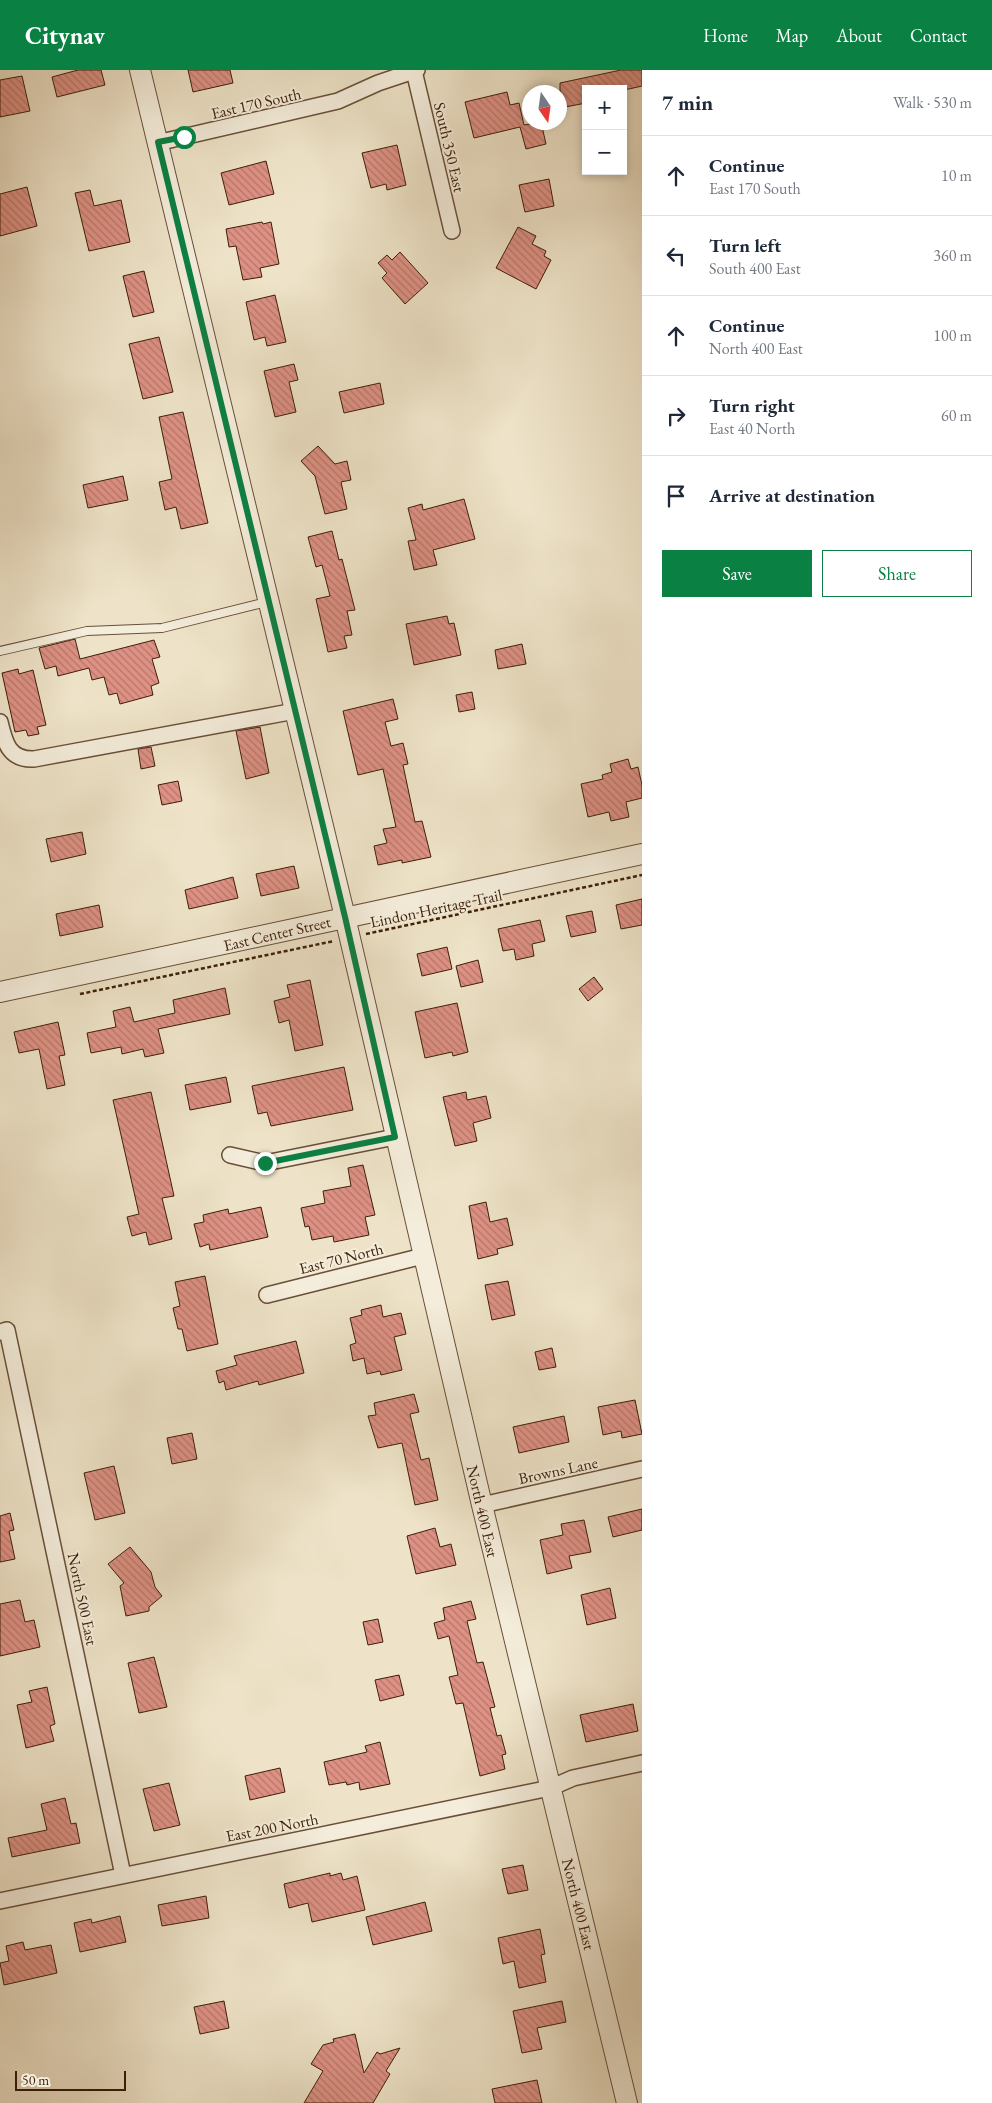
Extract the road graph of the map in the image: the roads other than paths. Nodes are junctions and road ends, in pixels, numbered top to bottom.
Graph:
1 (140, 70) edge
2 (415, 70) edge
3 (158, 142) junction
4 (452, 231) dead end
5 (269, 601) junction
6 (0, 651) edge
7 (295, 711) junction
8 (0, 722) edge
9 (642, 854) edge
10 (345, 917) junction
11 (0, 992) edge
12 (395, 1137) junction
13 (230, 1155) dead end
14 (423, 1256) junction
15 (267, 1295) dead end
16 (4, 1331) edge
17 (642, 1470) edge
18 (482, 1505) junction
19 (642, 1763) edge
20 (550, 1788) junction
21 (124, 1875) junction
22 (0, 1901) edge
23 (627, 2103) edge

1 - 3 street, North 400 East
2 - 3 street, East 170 South
2 - 4 street, South 350 East
3 - 5 street, North 400 East
5 - 6 lane
5 - 7 street, North 400 East
7 - 8 street
7 - 10 street, North 400 East
9 - 10 street, East Center Street
10 - 11 street, East Center Street
10 - 12 street, North 400 East
12 - 13 street
12 - 14 street, North 400 East
14 - 15 street, East 70 North
14 - 18 street, North 400 East
16 - 21 street, North 500 East
17 - 18 street, Browns Lane
18 - 20 street, North 400 East
19 - 20 street, East 200 North
20 - 21 street, East 200 North
20 - 23 street, North 400 East
21 - 22 street, East 200 North

